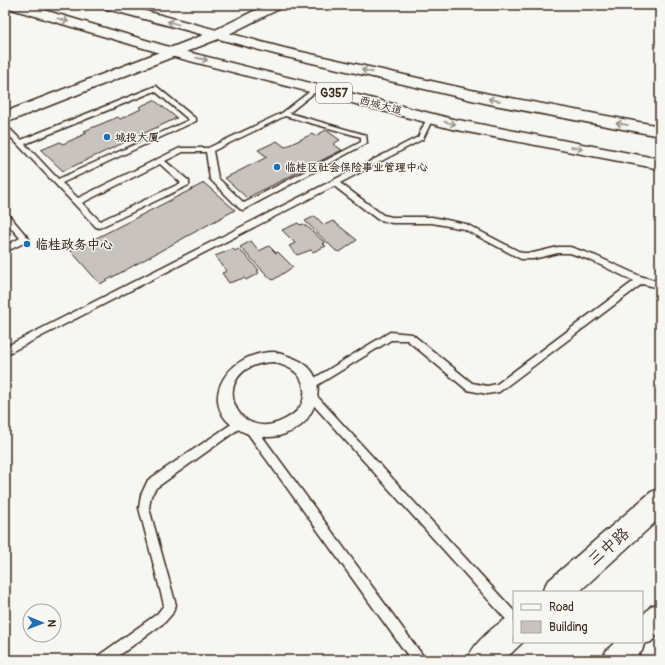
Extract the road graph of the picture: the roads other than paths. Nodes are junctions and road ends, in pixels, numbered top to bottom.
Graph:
1 (13, 5) edge
2 (108, 5) edge
3 (276, 5) edge
4 (216, 34) junction
5 (172, 52) junction
6 (317, 88) junction
7 (284, 114) junction
8 (5, 118) edge
9 (430, 118) junction
10 (5, 127) edge
11 (660, 131) edge
12 (20, 143) junction
13 (209, 150) junction
14 (161, 161) junction
15 (660, 164) edge
16 (57, 182) junction
17 (334, 182) junction
18 (77, 202) junction
19 (5, 216) edge
20 (5, 248) edge
21 (641, 280) junction
22 (660, 285) edge
23 (5, 351) edge
24 (312, 391) junction
25 (236, 425) dead end
26 (250, 428) junction
27 (660, 501) edge
28 (558, 591) edge
29 (660, 615) edge
30 (513, 619) edge
31 (513, 631) edge
32 (643, 632) edge
33 (632, 643) edge
34 (102, 660) edge
35 (419, 660) edge
36 (482, 660) edge
37 (615, 660) edge

1 -> 5 main road, 西城大道 / G357
4 -> 2 main road, G357
3 - 4 main road
4 - 5 main road
11 -> 4 main road, G357
5 -> 6 main road, 西城大道 / G357
5 - 8 main road
6 - 7 lane
6 - 9 main road, 西城大道 / G357
7 - 13 lane
7 - 13 lane
9 -> 15 main road, 西城大道 / G357
9 - 17 lane
10 - 12 lane
12 - 16 lane
12 - 16 lane
13 - 14 lane
14 - 18 lane
14 - 18 lane
16 - 18 lane
17 - 21 lane
17 - 23 lane
19 - 20 lane
21 - 22 lane
21 - 24 lane
24 - 26 street
24 - 26 street
24 - 30 lane
25 - 34 lane
26 - 35 lane
27 - 28 main road, 三中路
29 - 32 street
31 - 36 main road
33 - 37 street

